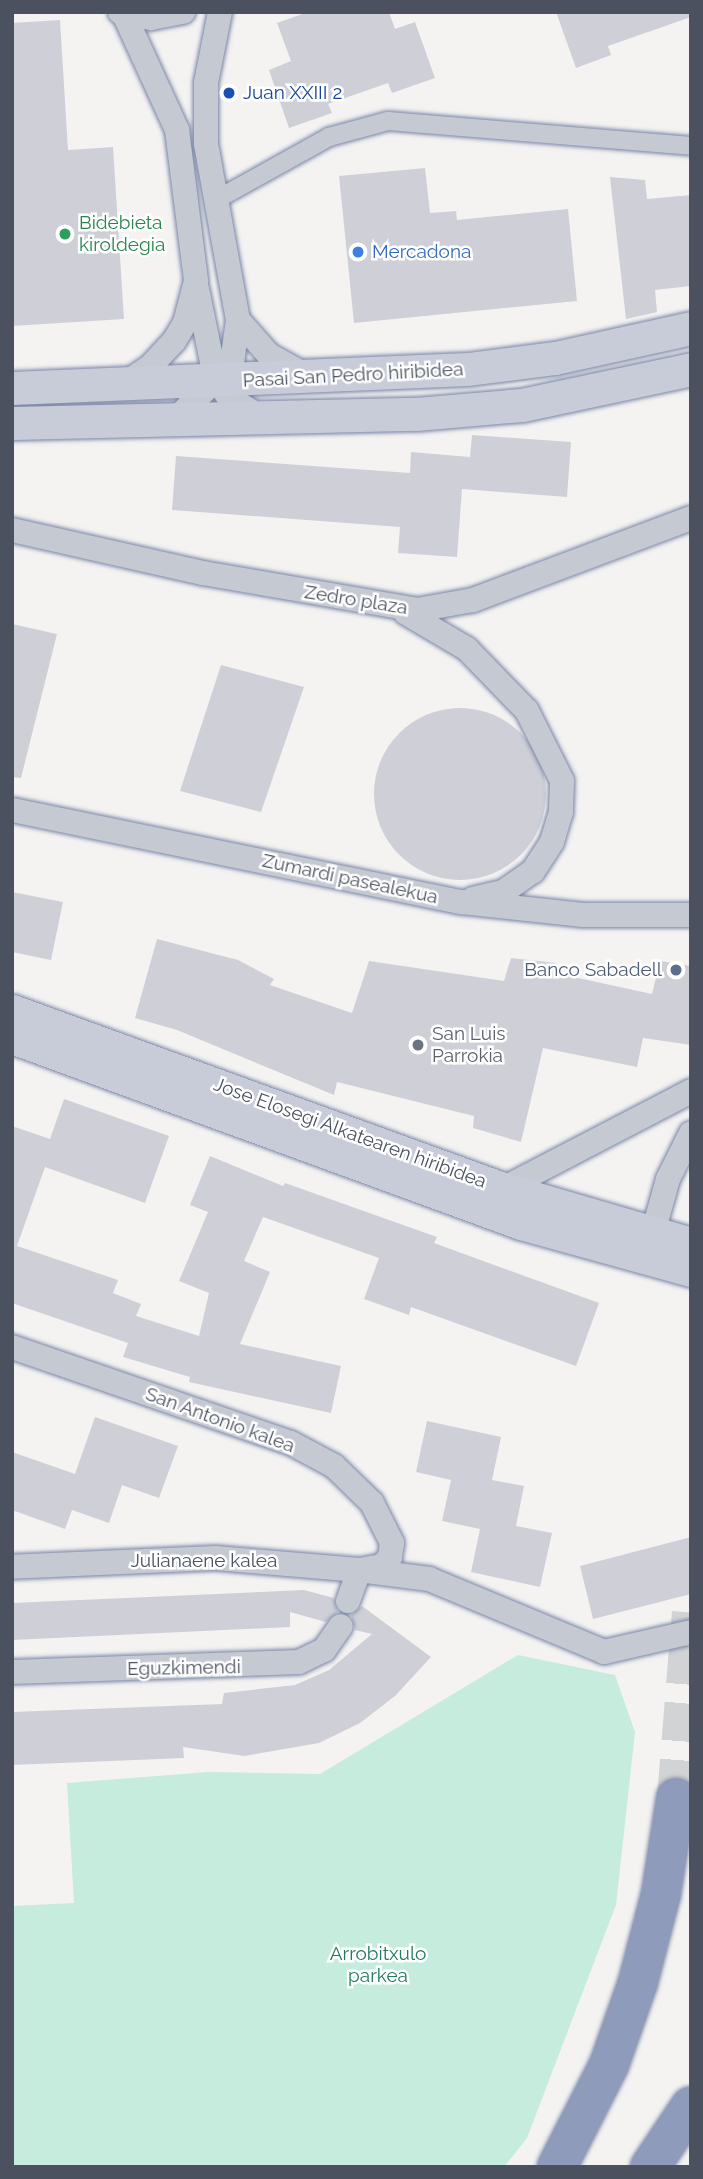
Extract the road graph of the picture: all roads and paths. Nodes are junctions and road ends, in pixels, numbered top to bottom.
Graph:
1 (183, 12) edge
2 (220, 12) edge
3 (122, 13) edge
4 (691, 146) edge
5 (214, 201) junction
6 (196, 281) junction
7 (238, 320) junction
8 (691, 328) edge
9 (691, 369) edge
10 (311, 378) junction
11 (217, 381) junction
12 (126, 383) junction
13 (12, 388) edge
14 (264, 419) junction
15 (173, 422) junction
16 (12, 423) edge
17 (691, 518) edge
18 (12, 530) edge
19 (473, 600) junction
20 (397, 609) junction
21 (467, 649) junction
22 (12, 810) edge
23 (462, 902) junction
24 (691, 915) edge
25 (12, 1011) edge
26 (12, 1037) edge
27 (691, 1091) edge
28 (691, 1133) edge
29 (503, 1189) junction
30 (691, 1244) edge
31 (649, 1247) junction
32 (691, 1270) edge
33 (12, 1347) edge
34 (391, 1550) junction
35 (12, 1567) edge
36 (359, 1570) junction
37 (429, 1579) junction
38 (348, 1601) dead end
39 (341, 1626) dead end
40 (691, 1632) edge
41 (12, 1672) edge
42 (676, 1798) tunnel mouth
43 (691, 2106) edge
44 (557, 2167) edge
45 (650, 2167) edge

1 - 3 street
2 - 5 street
3 - 6 street
4 - 5 street
5 - 7 street
6 - 11 street
6 - 12 street
7 - 10 street
7 - 11 street
8 - 10 main road, Pasai San Pedro hiribidea
9 - 14 main road, Pasai San Pedro hiribidea
10 - 11 main road, Pasai San Pedro hiribidea
11 - 12 main road, Pasai San Pedro hiribidea
11 - 14 street
11 - 15 street
12 - 13 main road, Pasai San Pedro hiribidea
14 - 15 main road, Pasai San Pedro hiribidea
15 - 16 main road, Pasai San Pedro hiribidea
17 - 19 street, Zedro plaza
18 - 20 street, Zedro plaza
19 - 20 street, Zedro plaza
19 - 21 street
20 - 21 street
21 - 23 street
22 - 23 street, Zumardi pasealekua
23 - 24 street, Zumardi pasealekua
25 - 29 main road, Jose Elosegi Alkatearen hiribidea
26 - 31 main road, Jose Elosegi Alkatearen hiribidea
27 - 29 street
28 - 31 street
29 - 31 main road, Jose Elosegi Alkatearen hiribidea
30 - 31 main road, Jose Elosegi Alkatearen hiribidea
31 - 32 main road, Jose Elosegi Alkatearen hiribidea
33 - 34 street, San Antonio kalea
34 - 36 street, Julianaene kalea
34 - 37 street, San Antonio kalea
35 - 36 street, Julianaene kalea
36 - 37 street, San Antonio kalea
36 - 38 street
37 - 40 street, San Antonio kalea
39 - 41 street, Eguzkimendi
42 - 44 highway
43 - 45 highway

